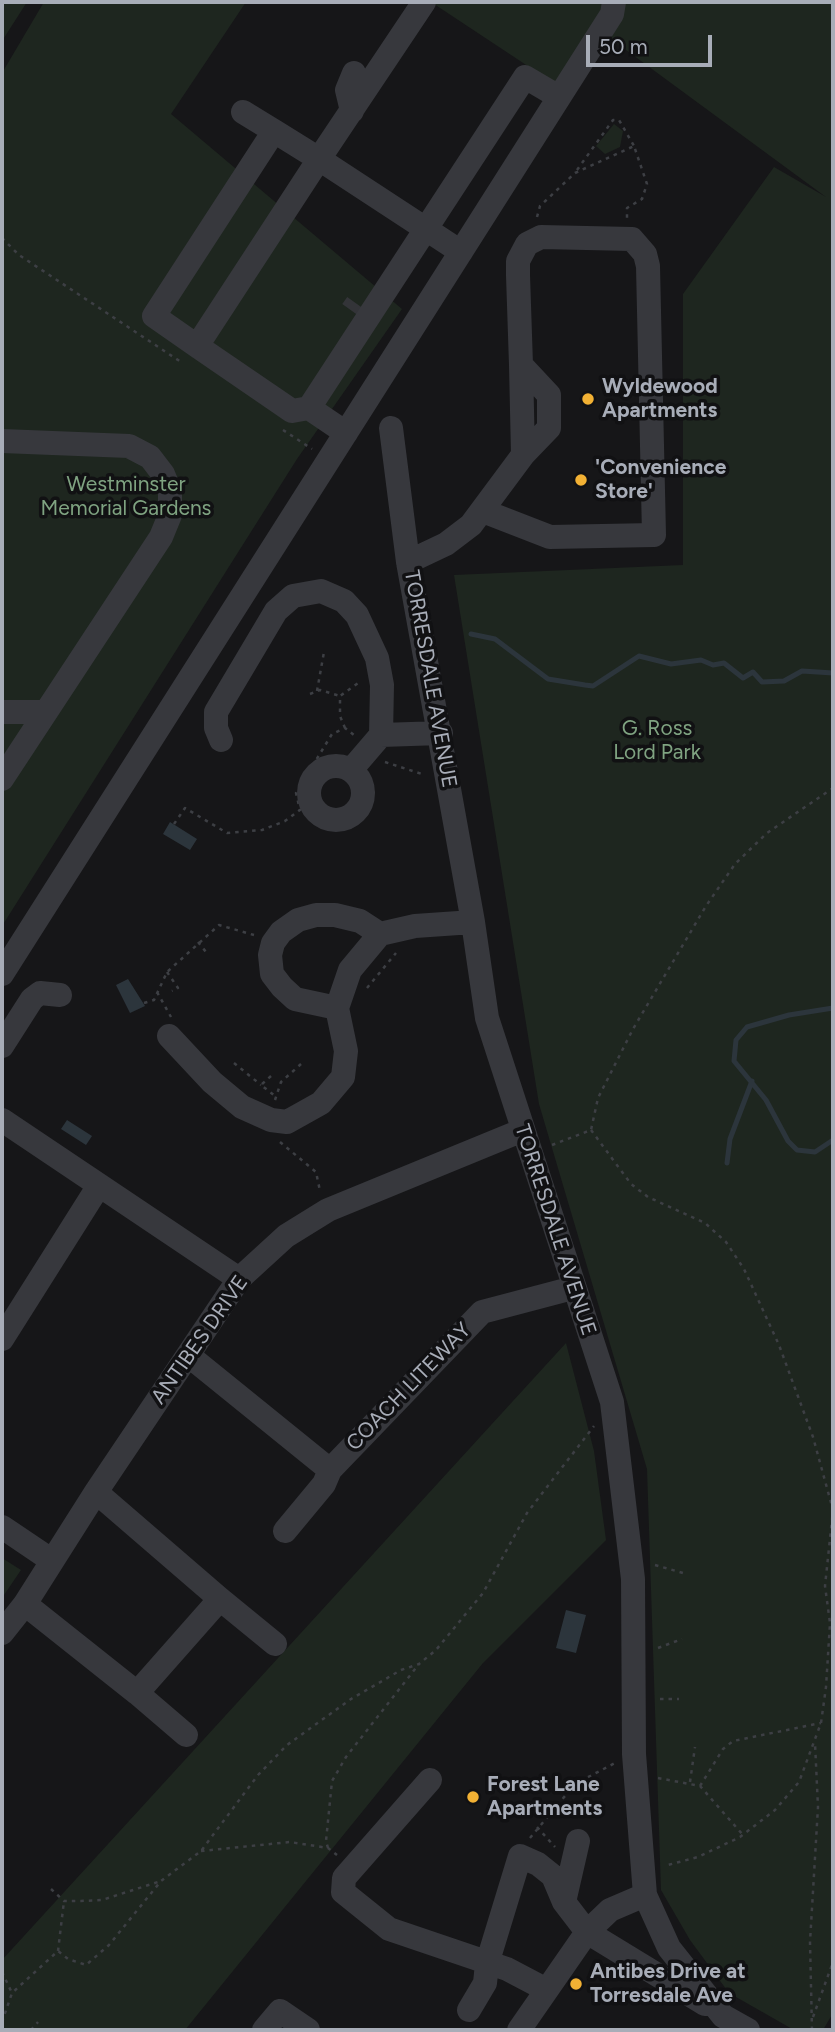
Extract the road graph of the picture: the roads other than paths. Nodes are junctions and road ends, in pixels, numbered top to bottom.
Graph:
1 (424, 2) edge
2 (614, 2) edge
3 (398, 42) junction
4 (559, 97) junction
5 (352, 111) junction
6 (243, 112) dead end
7 (274, 131) junction
8 (320, 159) junction
9 (426, 230) junction
10 (461, 252) junction
11 (386, 291) junction
12 (354, 340) junction
13 (197, 346) junction
14 (309, 408) junction
15 (391, 428) dead end
16 (346, 433) junction
17 (2, 441) edge
18 (483, 511) junction
19 (564, 521) dead end
20 (523, 527) junction
21 (408, 562) junction
22 (2, 712) edge
23 (44, 712) junction
24 (441, 733) junction
25 (221, 740) dead end
26 (374, 742) junction
27 (5, 763) edge
28 (351, 770) dead end
29 (474, 922) junction
30 (380, 934) junction
31 (2, 974) edge
32 (60, 995) dead end
33 (339, 1002) junction
34 (169, 1036) dead end
35 (2, 1046) edge
36 (2, 1120) edge
37 (523, 1130) junction
38 (98, 1187) junction
39 (239, 1279) junction
40 (573, 1288) junction
41 (2, 1339) edge
42 (188, 1354) junction
43 (330, 1470) junction
44 (96, 1492) junction
45 (2, 1527) edge
46 (285, 1531) dead end
47 (51, 1560) junction
48 (220, 1599) junction
49 (25, 1604) junction
50 (2, 1633) edge
51 (275, 1644) dead end
52 (137, 1693) junction
53 (186, 1735) dead end
54 (430, 1780) dead end
55 (578, 1841) dead end
56 (645, 1895) junction
57 (564, 1902) junction
58 (587, 1932) junction
59 (488, 1964) junction
60 (545, 1989) junction
61 (469, 2010) dead end
62 (723, 2016) junction
63 (264, 2030) edge
64 (308, 2030) edge
65 (519, 2030) edge
66 (748, 2030) edge

1 - 3 street
2 - 4 street
3 - 5 street
3 - 5 street
4 - 9 street
4 - 10 street
5 - 8 street
6 - 7 street
7 - 8 street
7 - 13 street
8 - 9 street
8 - 13 street
9 - 10 street
9 - 11 street
10 - 16 street
11 - 12 street
11 - 12 street
12 - 14 street
13 - 14 street
14 - 16 street
15 - 21 street, TORRESDALE AVENUE
16 - 31 street
17 - 23 street
18 - 20 street
18 - 20 street
18 - 21 street
19 - 20 street
21 - 24 street, TORRESDALE AVENUE
22 - 23 street
23 - 27 street
24 - 26 street
24 - 29 street, TORRESDALE AVENUE
25 - 26 street
26 - 28 street
29 - 30 street
29 - 37 street, TORRESDALE AVENUE
30 - 33 street
30 - 33 street
32 - 35 street
33 - 34 street
36 - 38 street
37 - 39 street, ANTIBES DRIVE
37 - 40 street, TORRESDALE AVENUE
38 - 39 street
38 - 41 street
39 - 42 street, ANTIBES DRIVE
40 - 43 street, COACH LITEWAY
40 - 56 street, TORRESDALE AVENUE
42 - 43 street, COACH LITEWAY
42 - 44 street, ANTIBES DRIVE
43 - 46 street, COACH LITEWAY
44 - 47 street, ANTIBES DRIVE
44 - 48 street
45 - 47 street
47 - 49 street, ANTIBES DRIVE
48 - 51 street
48 - 52 street
49 - 50 street, ANTIBES DRIVE
49 - 52 street
52 - 53 street
54 - 59 street
55 - 57 street
56 - 58 street
56 - 62 street, TORRESDALE AVENUE
57 - 58 street
57 - 59 street
58 - 60 street
58 - 62 street, TORRESDALE AVENUE
59 - 60 street
59 - 61 street
60 - 65 street
62 - 66 street, TORRESDALE AVENUE
63 - 64 street

